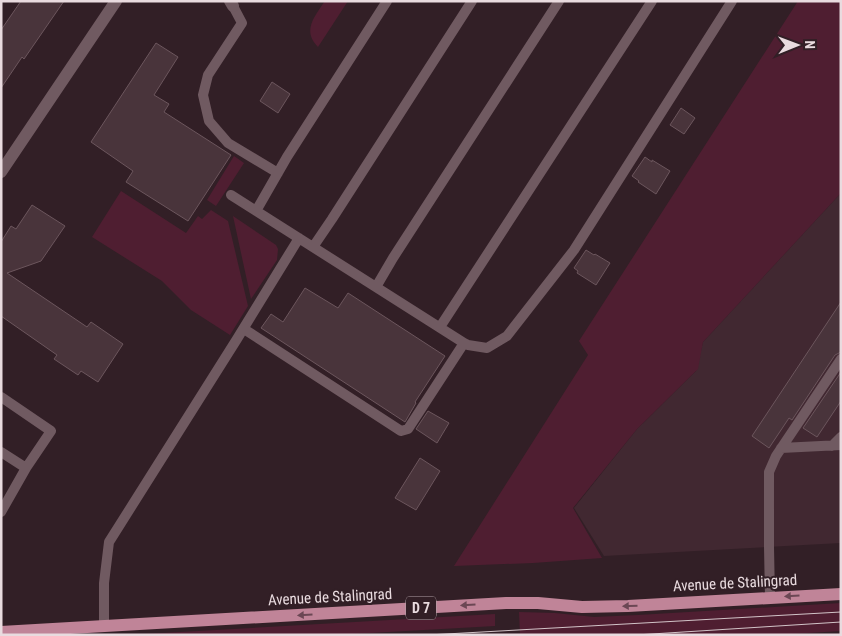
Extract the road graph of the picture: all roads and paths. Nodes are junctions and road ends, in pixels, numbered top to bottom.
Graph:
1 (116, 1) edge
2 (387, 1) edge
3 (472, 1) edge
4 (559, 1) edge
5 (652, 1) edge
6 (732, 1) edge
7 (231, 4) edge
8 (1, 172) edge
9 (278, 173) junction
10 (231, 195) dead end
11 (256, 211) junction
12 (299, 238) junction
13 (312, 246) junction
14 (376, 287) junction
15 (440, 327) junction
16 (244, 329) junction
17 (464, 343) junction
18 (841, 360) edge
19 (1, 396) edge
20 (841, 436) edge
21 (837, 446) edge
22 (781, 448) junction
23 (1, 452) edge
24 (26, 468) junction
25 (1, 512) edge
26 (841, 594) edge
27 (770, 598) junction
28 (104, 626) junction
29 (1, 632) edge

1 - 8 street
2 - 9 lane
3 - 13 lane
4 - 14 lane
5 - 15 lane
6 - 17 lane
7 - 9 lane
9 - 11 lane
10 - 11 lane
11 - 12 lane
12 - 13 lane
12 - 16 lane
13 - 14 lane
14 - 15 lane
15 - 17 lane
16 - 17 lane
16 - 28 lane
18 - 22 lane
19 - 24 lane
20 - 21 lane
21 - 22 lane
22 - 27 lane
23 - 24 lane
24 - 25 lane
26 -> 27 main road, Avenue de Stalingrad / D 7
27 -> 28 main road, Avenue de Stalingrad / D 7
28 - 29 main road, Avenue de Stalingrad / D 7

